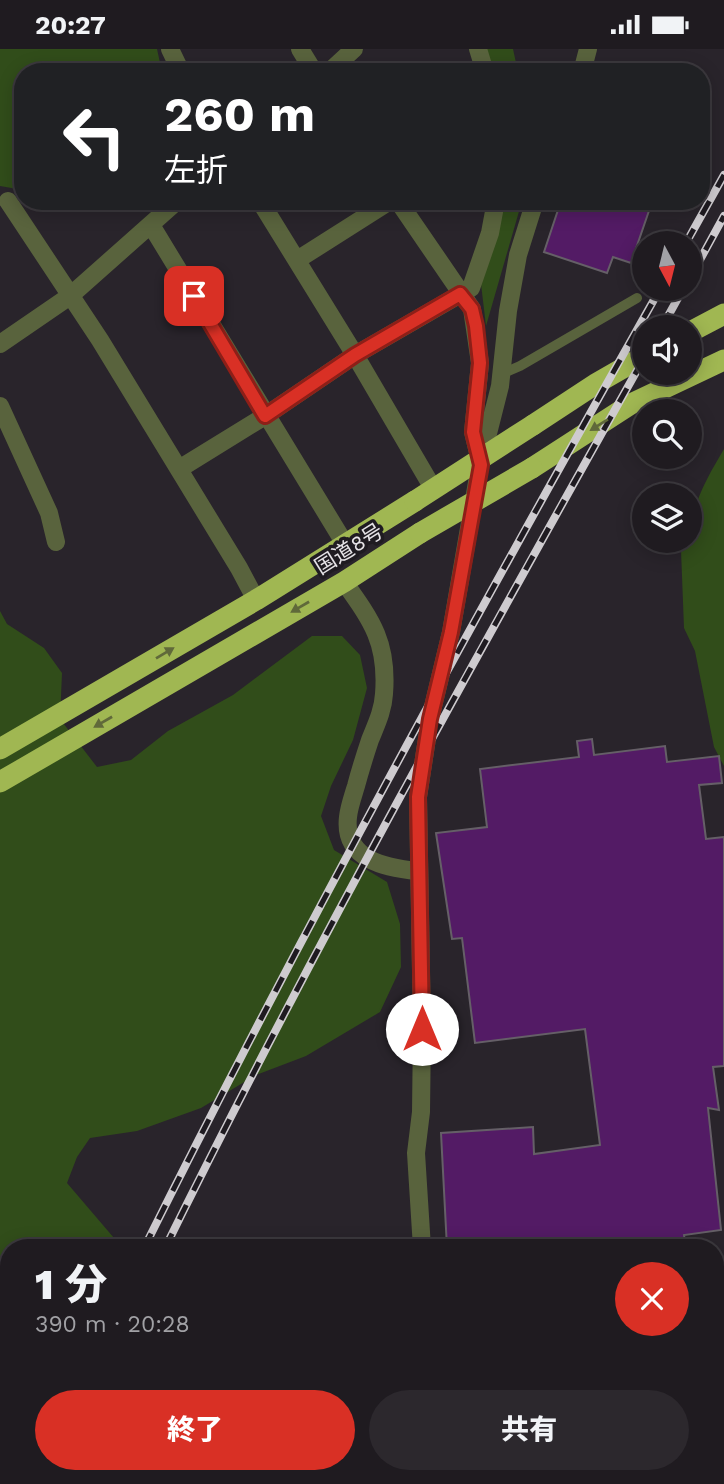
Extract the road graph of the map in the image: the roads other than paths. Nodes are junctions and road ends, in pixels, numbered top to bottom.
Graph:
1 (355, 49) edge
2 (339, 63) edge
3 (8, 201) dead end
4 (167, 210) edge
5 (266, 210) edge
6 (376, 210) edge
7 (404, 210) edge
8 (494, 210) edge
9 (532, 210) edge
10 (151, 225) junction
11 (297, 260) junction
12 (460, 294) junction
13 (70, 296) junction
14 (632, 301) edge
15 (724, 314) edge
16 (702, 326) edge
17 (0, 344) edge
18 (355, 355) junction
19 (724, 359) edge
20 (632, 363) edge
21 (501, 374) junction
22 (0, 406) edge
23 (265, 416) junction
24 (481, 465) junction
25 (179, 469) junction
26 (424, 496) junction
27 (56, 542) dead end
28 (345, 544) junction
29 (344, 582) junction
30 (256, 600) junction
31 (0, 749) edge
32 (0, 782) edge
33 (418, 871) junction
34 (421, 1239) edge

1 - 2 street
3 - 13 street
4 - 10 street
5 - 11 street
6 - 11 street
7 - 12 street
8 - 12 street
9 - 21 street
10 - 13 street
10 - 23 street
11 - 18 street
12 - 18 street
12 - 24 street
13 - 17 street
13 - 25 street
14 - 21 lane
15 - 16 highway
18 - 23 street
18 - 26 street
19 -> 29 highway, 国道8号, bridge
20 - 26 highway, 国道8号, bridge
21 - 24 street
22 - 27 street
23 - 25 street
23 - 28 street
24 - 33 street
25 - 30 street
26 - 28 highway, 国道8号
28 - 30 highway, 国道8号
29 -> 32 highway, 国道8号
29 - 33 street
31 -> 30 highway, 国道8号
33 - 34 street

